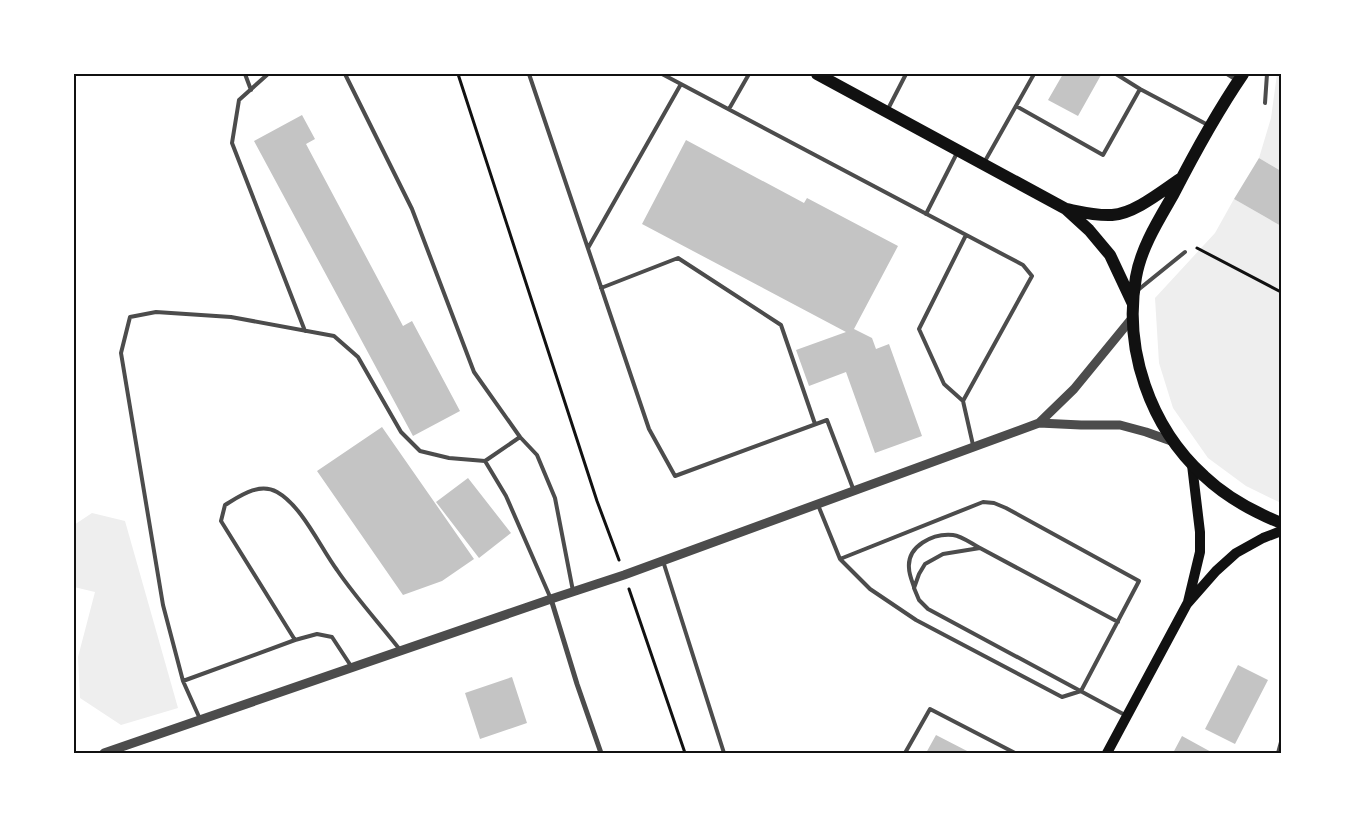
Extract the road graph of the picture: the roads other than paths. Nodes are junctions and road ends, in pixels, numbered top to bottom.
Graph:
1 (245, 74) edge
2 (268, 74) edge
3 (345, 74) edge
4 (529, 74) edge
5 (662, 74) edge
6 (749, 74) edge
7 (817, 74) edge
8 (906, 74) edge
9 (1034, 74) edge
10 (1116, 74) edge
11 (1227, 74) edge
12 (1267, 74) edge
13 (1240, 77) edge
14 (681, 84) junction
15 (1140, 89) junction
16 (251, 90) junction
17 (1265, 104) dead end
18 (1016, 106) junction
19 (730, 110) junction
20 (888, 112) junction
21 (1211, 127) junction
22 (958, 151) junction
23 (984, 164) junction
24 (1181, 178) junction
25 (1066, 209) junction
26 (926, 214) junction
27 (966, 235) junction
28 (588, 248) junction
29 (1185, 252) dead end
30 (601, 288) junction
31 (1134, 299) junction
32 (1133, 317) junction
33 (305, 331) junction
34 (963, 401) junction
35 (1039, 423) junction
36 (815, 424) junction
37 (520, 437) junction
38 (1174, 442) junction
39 (974, 448) junction
40 (485, 461) junction
41 (1192, 465) junction
42 (854, 492) junction
43 (817, 504) junction
44 (1281, 523) edge
45 (1281, 531) edge
46 (980, 548) junction
47 (840, 559) junction
48 (662, 561) junction
49 (914, 588) junction
50 (573, 591) junction
51 (551, 599) junction
52 (1187, 604) junction
53 (1118, 622) junction
54 (295, 640) junction
55 (402, 651) junction
56 (352, 668) junction
57 (182, 682) junction
58 (1082, 691) junction
59 (1127, 716) junction
60 (200, 720) junction
61 (1281, 742) edge
62 (104, 753) edge
63 (601, 753) edge
64 (724, 753) edge
65 (904, 753) edge
66 (1015, 753) edge
67 (1107, 753) edge
68 (1278, 753) edge

1 - 16 lane
2 - 16 lane
3 - 37 lane
4 - 28 lane
5 - 14 lane
6 - 19 lane
7 - 20 main road
8 - 20 lane
9 - 18 lane
10 - 15 lane
11 - 13 lane
12 - 17 lane
13 - 21 main road
14 - 19 lane
14 - 28 lane
15 - 18 lane
15 - 21 lane
16 - 33 lane
18 - 23 lane
19 - 26 lane
20 - 22 main road
21 - 24 main road
22 - 23 main road
22 - 26 lane
23 - 25 main road
24 - 25 main road
24 - 31 main road
25 - 31 main road
26 - 27 lane
27 - 34 lane
27 - 34 lane
28 - 30 lane
29 - 31 lane
30 - 36 lane
30 - 36 lane
31 - 32 main road
32 - 35 street
32 - 38 main road
33 - 40 lane
33 - 57 lane
34 - 39 lane
35 - 38 street
35 - 39 street
36 - 42 lane
37 - 40 lane
37 - 50 lane
38 - 41 main road
39 - 42 street
40 - 51 lane
41 - 44 main road
41 - 52 main road
42 - 43 street
43 - 47 lane
43 - 48 street
45 - 52 main road
46 - 49 lane
46 - 49 lane
46 - 53 lane
47 - 53 lane
47 - 58 lane
48 - 50 street
48 - 64 lane
49 - 58 lane
50 - 51 street
51 - 55 street
51 - 63 street
52 - 59 main road
53 - 58 lane
54 - 55 lane
54 - 56 lane
54 - 57 lane
55 - 56 street
56 - 60 street
57 - 60 lane
58 - 59 lane
59 - 67 main road
60 - 62 street
61 - 68 lane
65 - 66 lane

